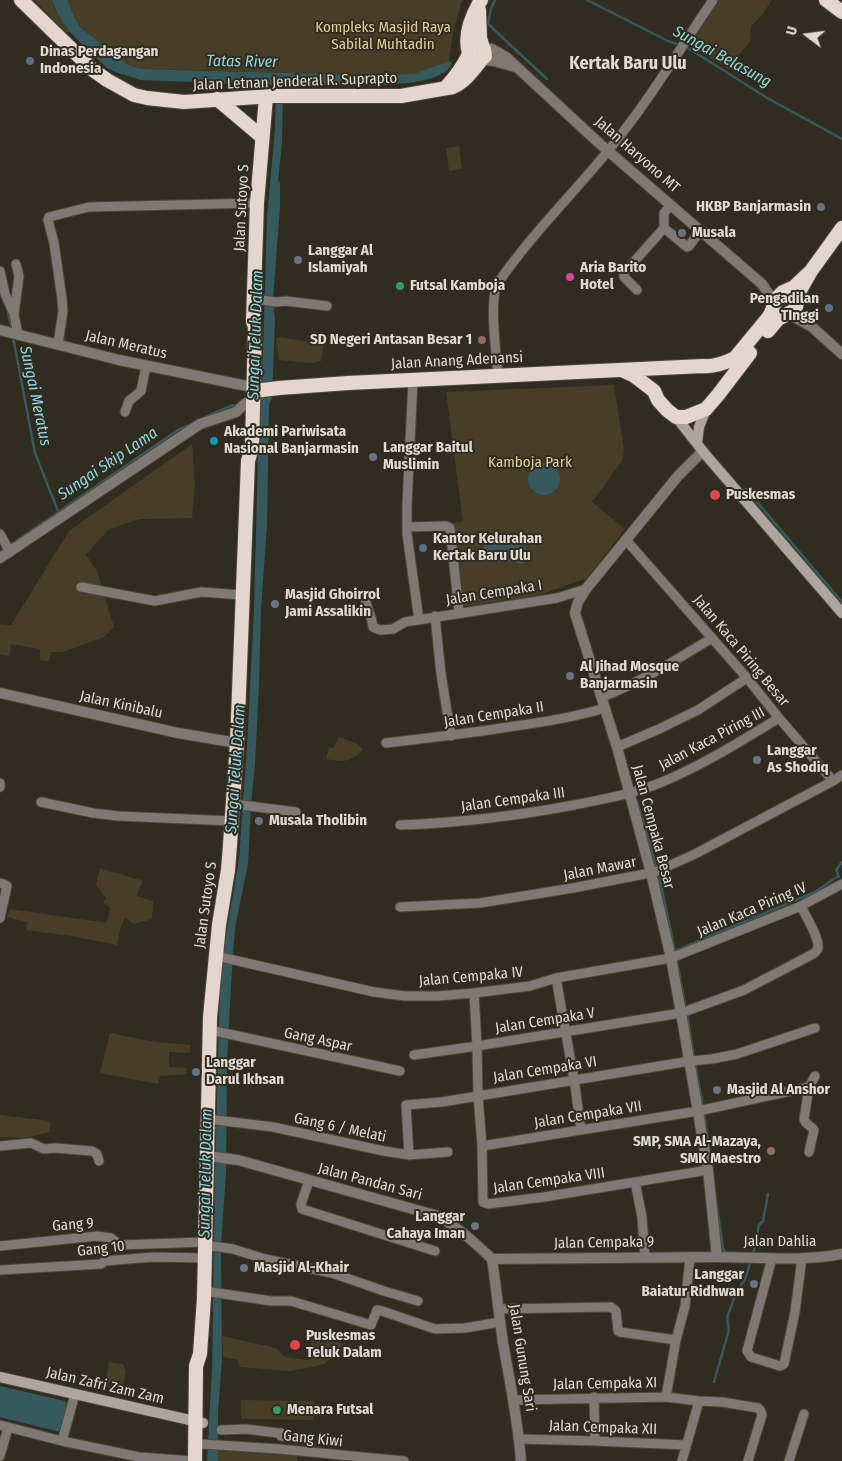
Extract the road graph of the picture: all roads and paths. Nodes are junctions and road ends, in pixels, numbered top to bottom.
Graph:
1 (713, 0) edge
2 (826, 0) edge
3 (481, 1) edge
4 (25, 2) edge
5 (842, 12) edge
6 (478, 53) junction
7 (274, 97) junction
8 (217, 99) junction
9 (262, 137) junction
10 (608, 151) junction
11 (257, 203) junction
12 (671, 205) junction
13 (664, 228) junction
14 (842, 228) edge
15 (700, 231) junction
16 (16, 264) dead end
17 (0, 271) edge
18 (637, 290) dead end
19 (258, 300) junction
20 (788, 300) junction
21 (328, 306) dead end
22 (14, 314) junction
23 (10, 333) edge
24 (58, 344) junction
25 (842, 354) edge
26 (146, 366) junction
27 (710, 367) junction
28 (662, 368) junction
29 (620, 370) junction
30 (498, 376) junction
31 (413, 380) junction
32 (654, 391) junction
33 (251, 393) junction
34 (718, 396) junction
35 (706, 408) junction
36 (125, 412) dead end
37 (676, 417) junction
38 (700, 447) junction
39 (407, 528) junction
40 (626, 540) junction
41 (6, 544) edge
42 (0, 558) edge
43 (80, 587) dead end
44 (586, 589) junction
45 (242, 595) junction
46 (365, 598) dead end
47 (458, 612) junction
48 (842, 614) edge
49 (435, 616) junction
50 (419, 620) junction
51 (712, 638) junction
52 (747, 678) junction
53 (1, 695) edge
54 (602, 697) junction
55 (605, 708) junction
56 (779, 718) junction
57 (451, 736) junction
58 (386, 742) dead end
59 (237, 743) junction
60 (617, 748) junction
61 (842, 774) edge
62 (833, 781) junction
63 (0, 783) edge
64 (0, 787) edge
65 (629, 794) junction
66 (41, 802) dead end
67 (236, 804) junction
68 (296, 812) dead end
69 (232, 821) junction
70 (400, 824) dead end
71 (656, 872) junction
72 (3, 884) edge
73 (842, 884) edge
74 (801, 906) junction
75 (400, 907) dead end
76 (0, 918) edge
77 (218, 956) junction
78 (675, 957) junction
79 (556, 978) junction
80 (474, 993) junction
81 (687, 1011) junction
82 (815, 1028) dead end
83 (213, 1031) junction
84 (566, 1032) junction
85 (477, 1046) junction
86 (414, 1055) dead end
87 (690, 1061) junction
88 (400, 1071) dead end
89 (815, 1076) dead end
90 (574, 1079) junction
91 (809, 1087) junction
92 (478, 1095) junction
93 (698, 1111) junction
94 (212, 1119) junction
95 (581, 1130) junction
96 (0, 1146) edge
97 (482, 1146) junction
98 (448, 1152) dead end
99 (809, 1152) dead end
100 (409, 1154) junction
101 (211, 1156) junction
102 (99, 1162) dead end
103 (708, 1170) junction
104 (309, 1181) junction
105 (635, 1182) junction
106 (0, 1246) edge
107 (207, 1248) junction
108 (436, 1251) dead end
109 (842, 1254) edge
110 (717, 1257) junction
111 (645, 1258) junction
112 (690, 1258) junction
113 (772, 1258) junction
114 (802, 1258) junction
115 (492, 1259) junction
116 (0, 1270) edge
117 (207, 1293) junction
118 (418, 1302) dead end
119 (498, 1308) junction
120 (500, 1322) junction
121 (676, 1340) junction
122 (0, 1377) edge
123 (75, 1394) junction
124 (594, 1397) junction
125 (666, 1397) junction
126 (514, 1400) junction
127 (699, 1401) junction
128 (804, 1414) dead end
129 (199, 1422) junction
130 (4, 1426) edge
131 (221, 1430) dead end
132 (304, 1438) dead end
133 (519, 1440) junction
134 (62, 1441) junction
135 (595, 1441) junction
136 (204, 1444) junction
137 (686, 1445) junction
138 (0, 1456) edge
139 (194, 1461) edge
140 (201, 1461) edge
141 (404, 1461) edge
142 (521, 1461) edge
143 (682, 1461) edge
144 (748, 1461) edge
145 (789, 1461) edge

1 - 10 street
2 - 5 highway
3 - 6 highway
4 - 8 highway, Jalan Letnan Jenderal R. Suprapto
6 - 7 highway, Jalan Letnan Jenderal R. Suprapto
6 - 10 street, Jalan Haryono MT
7 - 8 highway, Jalan Letnan Jenderal R. Suprapto
7 - 9 highway, Jalan Sutoyo S
8 - 9 highway
9 - 11 highway, Jalan Sutoyo S
10 - 12 street, Jalan Haryono MT
10 - 30 street
11 - 19 highway, Jalan Sutoyo S
11 - 24 street
12 - 13 street
12 - 15 street, Jalan Haryono MT
13 - 15 street
13 - 18 street
14 - 20 highway
15 - 20 street, Jalan Haryono MT
16 - 22 street
17 - 22 street
19 - 21 street
19 - 33 highway, Jalan Sutoyo S
20 - 25 street, Jalan Haryono MT
20 - 27 highway
20 - 34 highway
22 - 23 street
23 - 24 street, Jalan Meratus
24 - 26 street, Jalan Meratus
26 - 33 street, Jalan Meratus
26 - 36 street
27 - 28 highway
27 - 34 highway
28 - 29 highway, Jalan Anang Adenansi
28 - 32 highway
29 - 30 highway, Jalan Anang Adenansi
29 - 32 highway
30 - 31 highway, Jalan Anang Adenansi
31 - 33 highway, Jalan Anang Adenansi
31 - 39 street
32 - 37 highway
33 - 41 street
33 - 45 highway, Jalan Sutoyo S
34 - 35 highway
35 - 37 highway
35 - 38 main road
37 - 38 main road
38 - 40 street, Jalan Cempaka Besar
38 - 48 main road
39 - 47 street
39 - 50 street
40 - 44 street, Jalan Cempaka Besar
40 - 51 street, Jalan Kaca Piring Besar
41 - 42 street
43 - 45 street
44 - 47 street, Jalan Cempaka I
44 - 54 street, Jalan Cempaka Besar
45 - 59 highway, Jalan Sutoyo S
46 - 50 street, Jalan Cempaka I
47 - 49 street, Jalan Cempaka I
49 - 50 street, Jalan Cempaka I
49 - 57 street
51 - 52 street, Jalan Kaca Piring Besar
51 - 54 street
52 - 56 street, Jalan Kaca Piring Besar
52 - 60 street
53 - 59 street, Jalan Kinibalu
54 - 55 street, Jalan Cempaka Besar
55 - 57 street, Jalan Cempaka II
55 - 60 street, Jalan Cempaka Besar
56 - 62 street, Jalan Kaca Piring Besar
56 - 65 street, Jalan Kaca Piring III
57 - 58 street, Jalan Cempaka II
59 - 67 highway, Jalan Sutoyo S
60 - 65 street, Jalan Cempaka Besar
61 - 62 street, Jalan Mawar
62 - 71 street, Jalan Mawar
63 - 64 street
65 - 70 street, Jalan Cempaka III
65 - 71 street, Jalan Cempaka Besar
66 - 69 street
67 - 68 street
67 - 69 highway, Jalan Sutoyo S
69 - 77 highway, Jalan Sutoyo S
71 - 75 street, Jalan Mawar
71 - 78 street, Jalan Cempaka Besar
72 - 76 street
73 - 74 street, Jalan Kaca Piring IV
74 - 78 street, Jalan Kaca Piring IV
74 - 81 street, Jalan Cempaka V
77 - 80 street, Jalan Cempaka IV
77 - 83 highway, Jalan Sutoyo S
78 - 79 street, Jalan Cempaka IV
78 - 81 street, Jalan Cempaka Besar
79 - 80 street, Jalan Cempaka IV
79 - 84 street
80 - 85 street, Jalan Cempaka VIII
81 - 84 street, Jalan Cempaka V
81 - 87 street, Jalan Cempaka Besar
82 - 87 street, Jalan Cempaka VI
83 - 88 street, Gang Aspar
83 - 94 highway, Jalan Sutoyo S
84 - 85 street, Jalan Cempaka V
84 - 90 street
85 - 86 street, Jalan Cempaka V
85 - 92 street, Jalan Cempaka VIII
87 - 90 street, Jalan Cempaka VI
87 - 93 street, Jalan Cempaka Besar
89 - 91 street
90 - 92 street, Jalan Cempaka VI
90 - 95 street
91 - 93 street, Jalan Cempaka VII
91 - 99 street
92 - 97 street, Jalan Cempaka VIII
92 - 100 street, Jalan Cempaka VI
93 - 95 street, Jalan Cempaka VII
93 - 103 street, Jalan Cempaka Besar
94 - 100 street, Gang 6 / Melati
94 - 101 highway, Jalan Sutoyo S
95 - 97 street, Jalan Cempaka VII
96 - 102 street
97 - 105 street, Jalan Cempaka VIII
98 - 100 street, Gang 6 / Melati
101 - 104 street, Jalan Pandan Sari
101 - 107 highway, Jalan Sutoyo S
103 - 105 street, Jalan Cempaka VIII
103 - 110 street, Jalan Cempaka Besar
104 - 108 street
104 - 115 street, Jalan Pandan Sari
105 - 111 street
106 - 107 street, Gang 9
107 - 116 street, Gang 10
107 - 117 highway, Jalan Sutoyo S
107 - 118 street
109 - 114 street, Jalan Dahlia
110 - 112 street, Jalan Cempaka 9
110 - 113 street, Jalan Dahlia
111 - 112 street, Jalan Cempaka 9
111 - 115 street, Jalan Cempaka 9
112 - 121 street
113 - 114 street, Jalan Dahlia
113 - 114 street
115 - 119 street, Jalan Gunung Sari
117 - 120 street
117 - 129 highway, Jalan Sutoyo S
119 - 120 street, Jalan Gunung Sari
119 - 121 street
120 - 126 street, Jalan Gunung Sari
121 - 125 street
122 - 123 main road, Jalan Zafri Zam Zam
123 - 129 main road, Jalan Zafri Zam Zam
123 - 134 street
124 - 125 street, Jalan Cempaka XI
124 - 126 street, Jalan Cempaka XI
124 - 135 street
125 - 127 street, Jalan Cempaka XI
126 - 133 street, Jalan Gunung Sari
127 - 137 street
127 - 144 street, Jalan Cempaka XI
128 - 145 street
129 - 136 highway, Jalan Sutoyo S
129 - 139 highway, Jalan Sutoyo S
130 - 134 street
130 - 138 street
131 - 132 street
133 - 135 street, Jalan Cempaka XII
133 - 142 street, Jalan Gunung Sari
134 - 139 street
135 - 137 street, Jalan Cempaka XII
136 - 140 highway, Jalan Sutoyo S
136 - 141 street, Gang Kiwi
137 - 143 street

